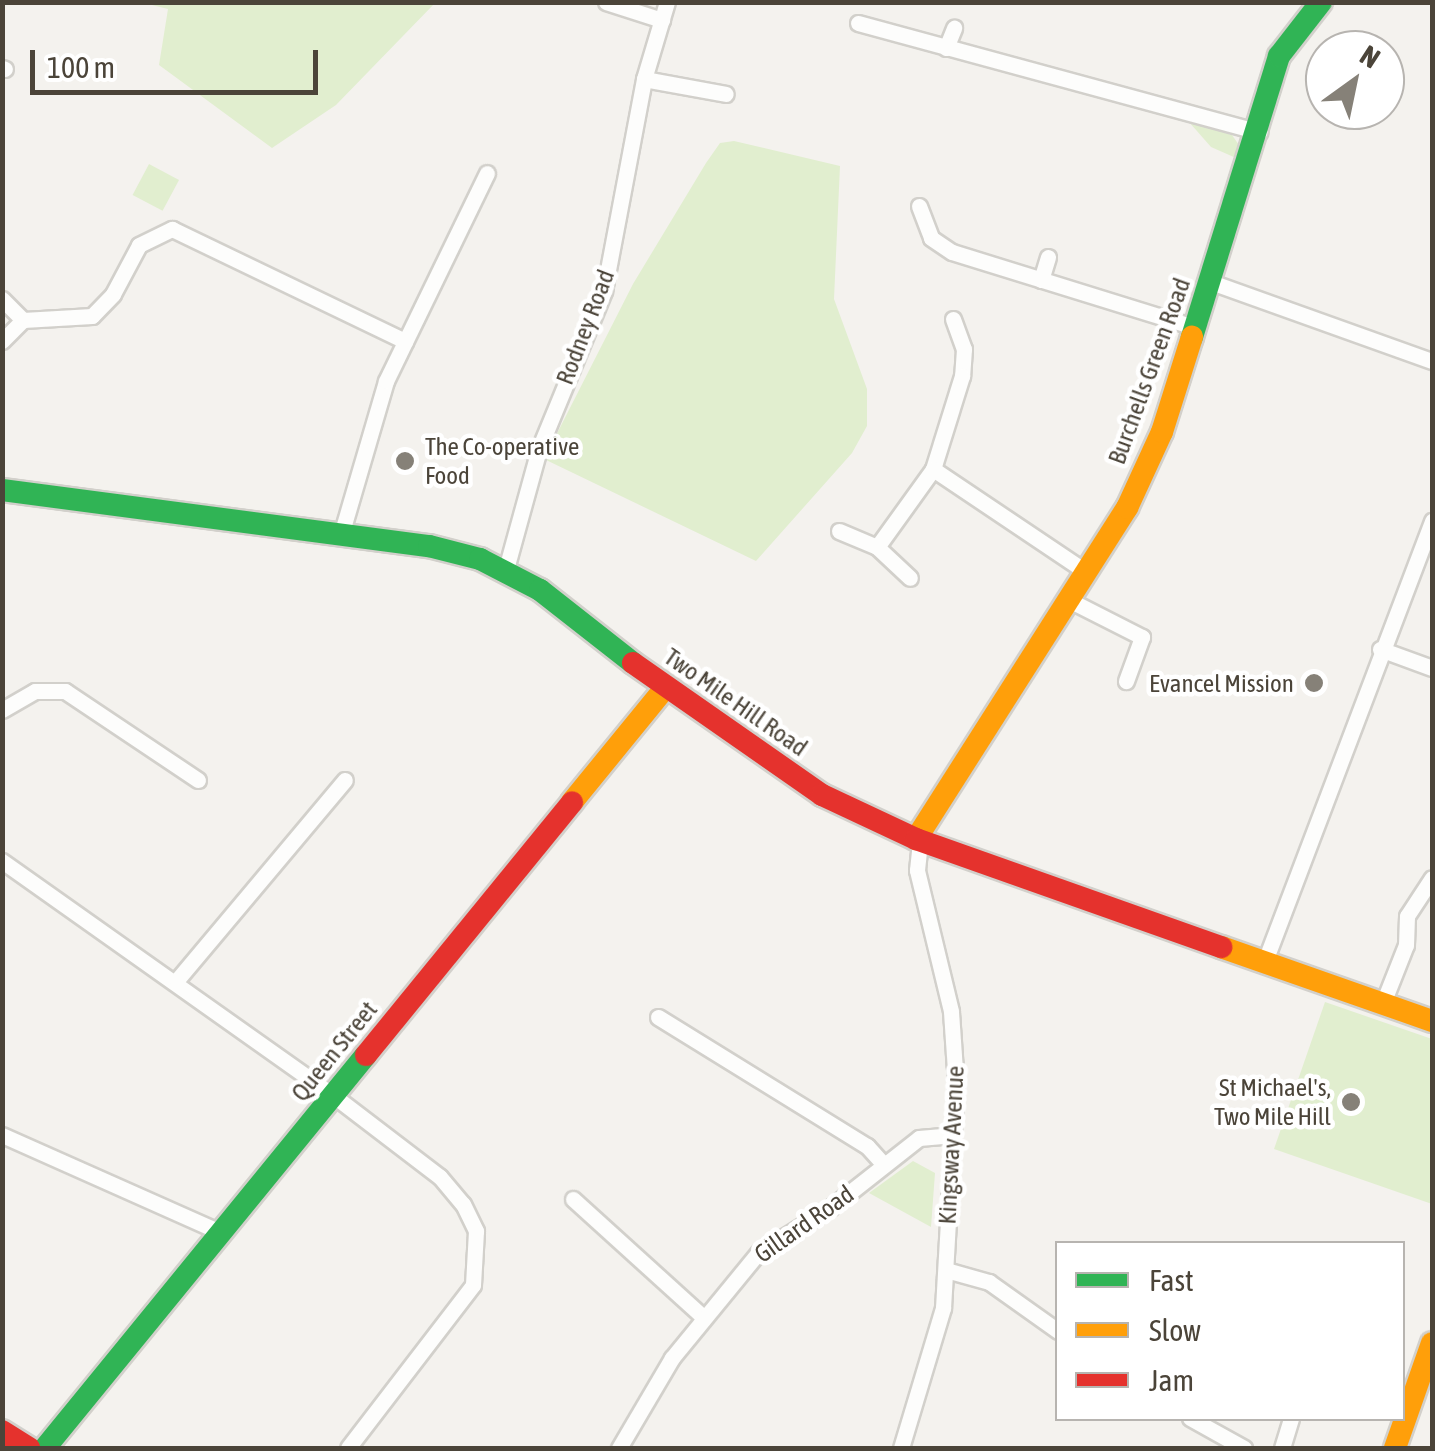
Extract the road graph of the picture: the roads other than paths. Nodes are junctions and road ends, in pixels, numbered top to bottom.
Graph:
1 (606, 2) edge
2 (667, 2) edge
3 (1321, 2) edge
4 (662, 20) junction
5 (858, 23) dead end
6 (954, 28) dead end
7 (946, 48) junction
8 (644, 79) junction
9 (726, 94) dead end
10 (1259, 132) junction
11 (486, 173) dead end
12 (919, 206) dead end
13 (1048, 257) dead end
14 (1042, 280) junction
15 (1211, 282) junction
16 (2, 300) edge
17 (953, 319) dead end
18 (23, 320) junction
19 (1194, 326) junction
20 (2, 340) edge
21 (406, 341) junction
22 (1432, 361) edge
23 (932, 469) junction
24 (2, 490) edge
25 (1432, 522) edge
26 (839, 531) dead end
27 (342, 535) junction
28 (877, 548) junction
29 (506, 569) junction
30 (1088, 573) junction
31 (910, 578) dead end
32 (1070, 600) junction
33 (1380, 648) junction
34 (1432, 668) edge
35 (1126, 681) dead end
36 (665, 688) junction
37 (2, 710) edge
38 (198, 780) dead end
39 (345, 780) dead end
40 (918, 839) junction
41 (2, 860) edge
42 (1432, 878) edge
43 (1265, 961) junction
44 (176, 980) junction
45 (1383, 1004) junction
46 (658, 1016) dead end
47 (1432, 1022) edge
48 (334, 1096) junction
49 (951, 1135) junction
50 (2, 1136) edge
51 (884, 1165) junction
52 (573, 1200) dead end
53 (220, 1232) junction
54 (946, 1270) junction
55 (703, 1318) junction
56 (1055, 1329) edge
57 (1432, 1343) edge
58 (1405, 1420) edge
59 (1195, 1421) edge
60 (1291, 1421) edge
61 (1405, 1421) edge
62 (2, 1431) edge
63 (29, 1448) edge
64 (45, 1448) edge
65 (348, 1448) edge
66 (619, 1448) edge
67 (901, 1448) edge
68 (1244, 1448) edge
69 (1282, 1448) edge
70 (1395, 1448) edge

1 - 4 street
2 - 4 street, Rodney Road
3 - 10 street, Burchells Green Road
4 - 8 street, Rodney Road
5 - 7 street
6 - 7 street
7 - 10 street
8 - 9 street
8 - 29 street, Rodney Road
10 - 15 street, Burchells Green Road
11 - 21 street
12 - 14 street
13 - 14 street
14 - 19 street
15 - 19 street, Burchells Green Road
15 - 22 street
16 - 18 street
17 - 23 street
18 - 20 street
18 - 21 street
19 - 30 street, Burchells Green Road
21 - 27 street
23 - 28 street
23 - 30 street
24 - 27 street, Two Mile Hill Road
25 - 33 street
26 - 28 street
27 - 29 street, Two Mile Hill Road
28 - 31 street
29 - 36 street, Two Mile Hill Road
30 - 32 street, Burchells Green Road
32 - 35 street
32 - 40 street, Burchells Green Road
33 - 34 street
33 - 43 street
36 - 40 street, Two Mile Hill Road
36 - 48 street, Queen Street
37 - 38 street
39 - 44 street
40 - 43 street, Two Mile Hill Road
40 - 49 street, Kingsway Avenue
41 - 44 street
42 - 45 street
43 - 45 street, Two Mile Hill Road
44 - 48 street
45 - 47 street, Two Mile Hill Road
46 - 51 street
48 - 53 street, Queen Street
48 - 65 street
49 - 51 street, Gillard Road
49 - 54 street, Kingsway Avenue
50 - 53 street
51 - 55 street, Gillard Road
52 - 55 street
53 - 64 street, Queen Street
54 - 56 street
54 - 67 street, Kingsway Avenue
55 - 66 street, Gillard Road
57 - 58 street
59 - 68 street
60 - 69 street
61 - 70 street
62 - 63 street

